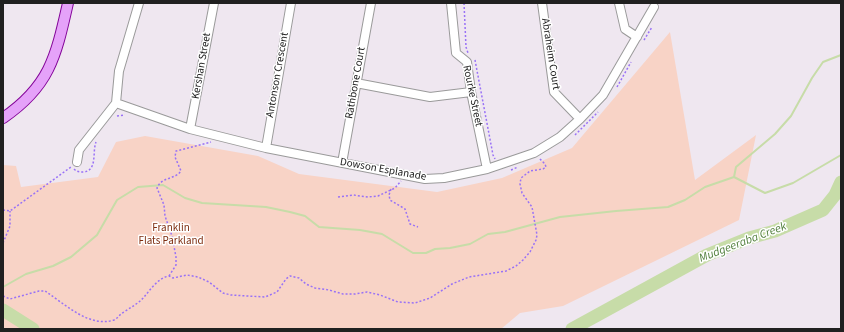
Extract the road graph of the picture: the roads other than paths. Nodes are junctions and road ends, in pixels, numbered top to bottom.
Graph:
1 (68, 3) edge
2 (139, 3) edge
3 (214, 3) edge
4 (291, 3) edge
5 (371, 3) edge
6 (451, 3) edge
7 (542, 3) edge
8 (619, 3) edge
9 (654, 7) dead end
10 (641, 39) junction
11 (356, 83) junction
12 (471, 92) junction
13 (116, 102) junction
14 (3, 118) edge
15 (580, 119) junction
16 (190, 129) junction
17 (266, 148) junction
18 (342, 163) junction
19 (74, 164) road end
20 (487, 169) junction

1 - 14 main road
2 - 13 street
3 - 16 street, Kershan Street
4 - 17 street, Antonson Crescent
5 - 11 street, Rathbone Court
6 - 12 street, Rourke Street
7 - 15 street, Abraheim Court
8 - 10 street
9 - 10 street, Dowson Esplanade
10 - 15 street, Dowson Esplanade
11 - 12 street
11 - 18 street, Rathbone Court
12 - 20 street, Rourke Street
13 - 16 street, Dowson Esplanade
13 - 19 street
15 - 20 street, Dowson Esplanade
16 - 17 street, Dowson Esplanade
17 - 18 street, Dowson Esplanade
18 - 20 street, Dowson Esplanade

